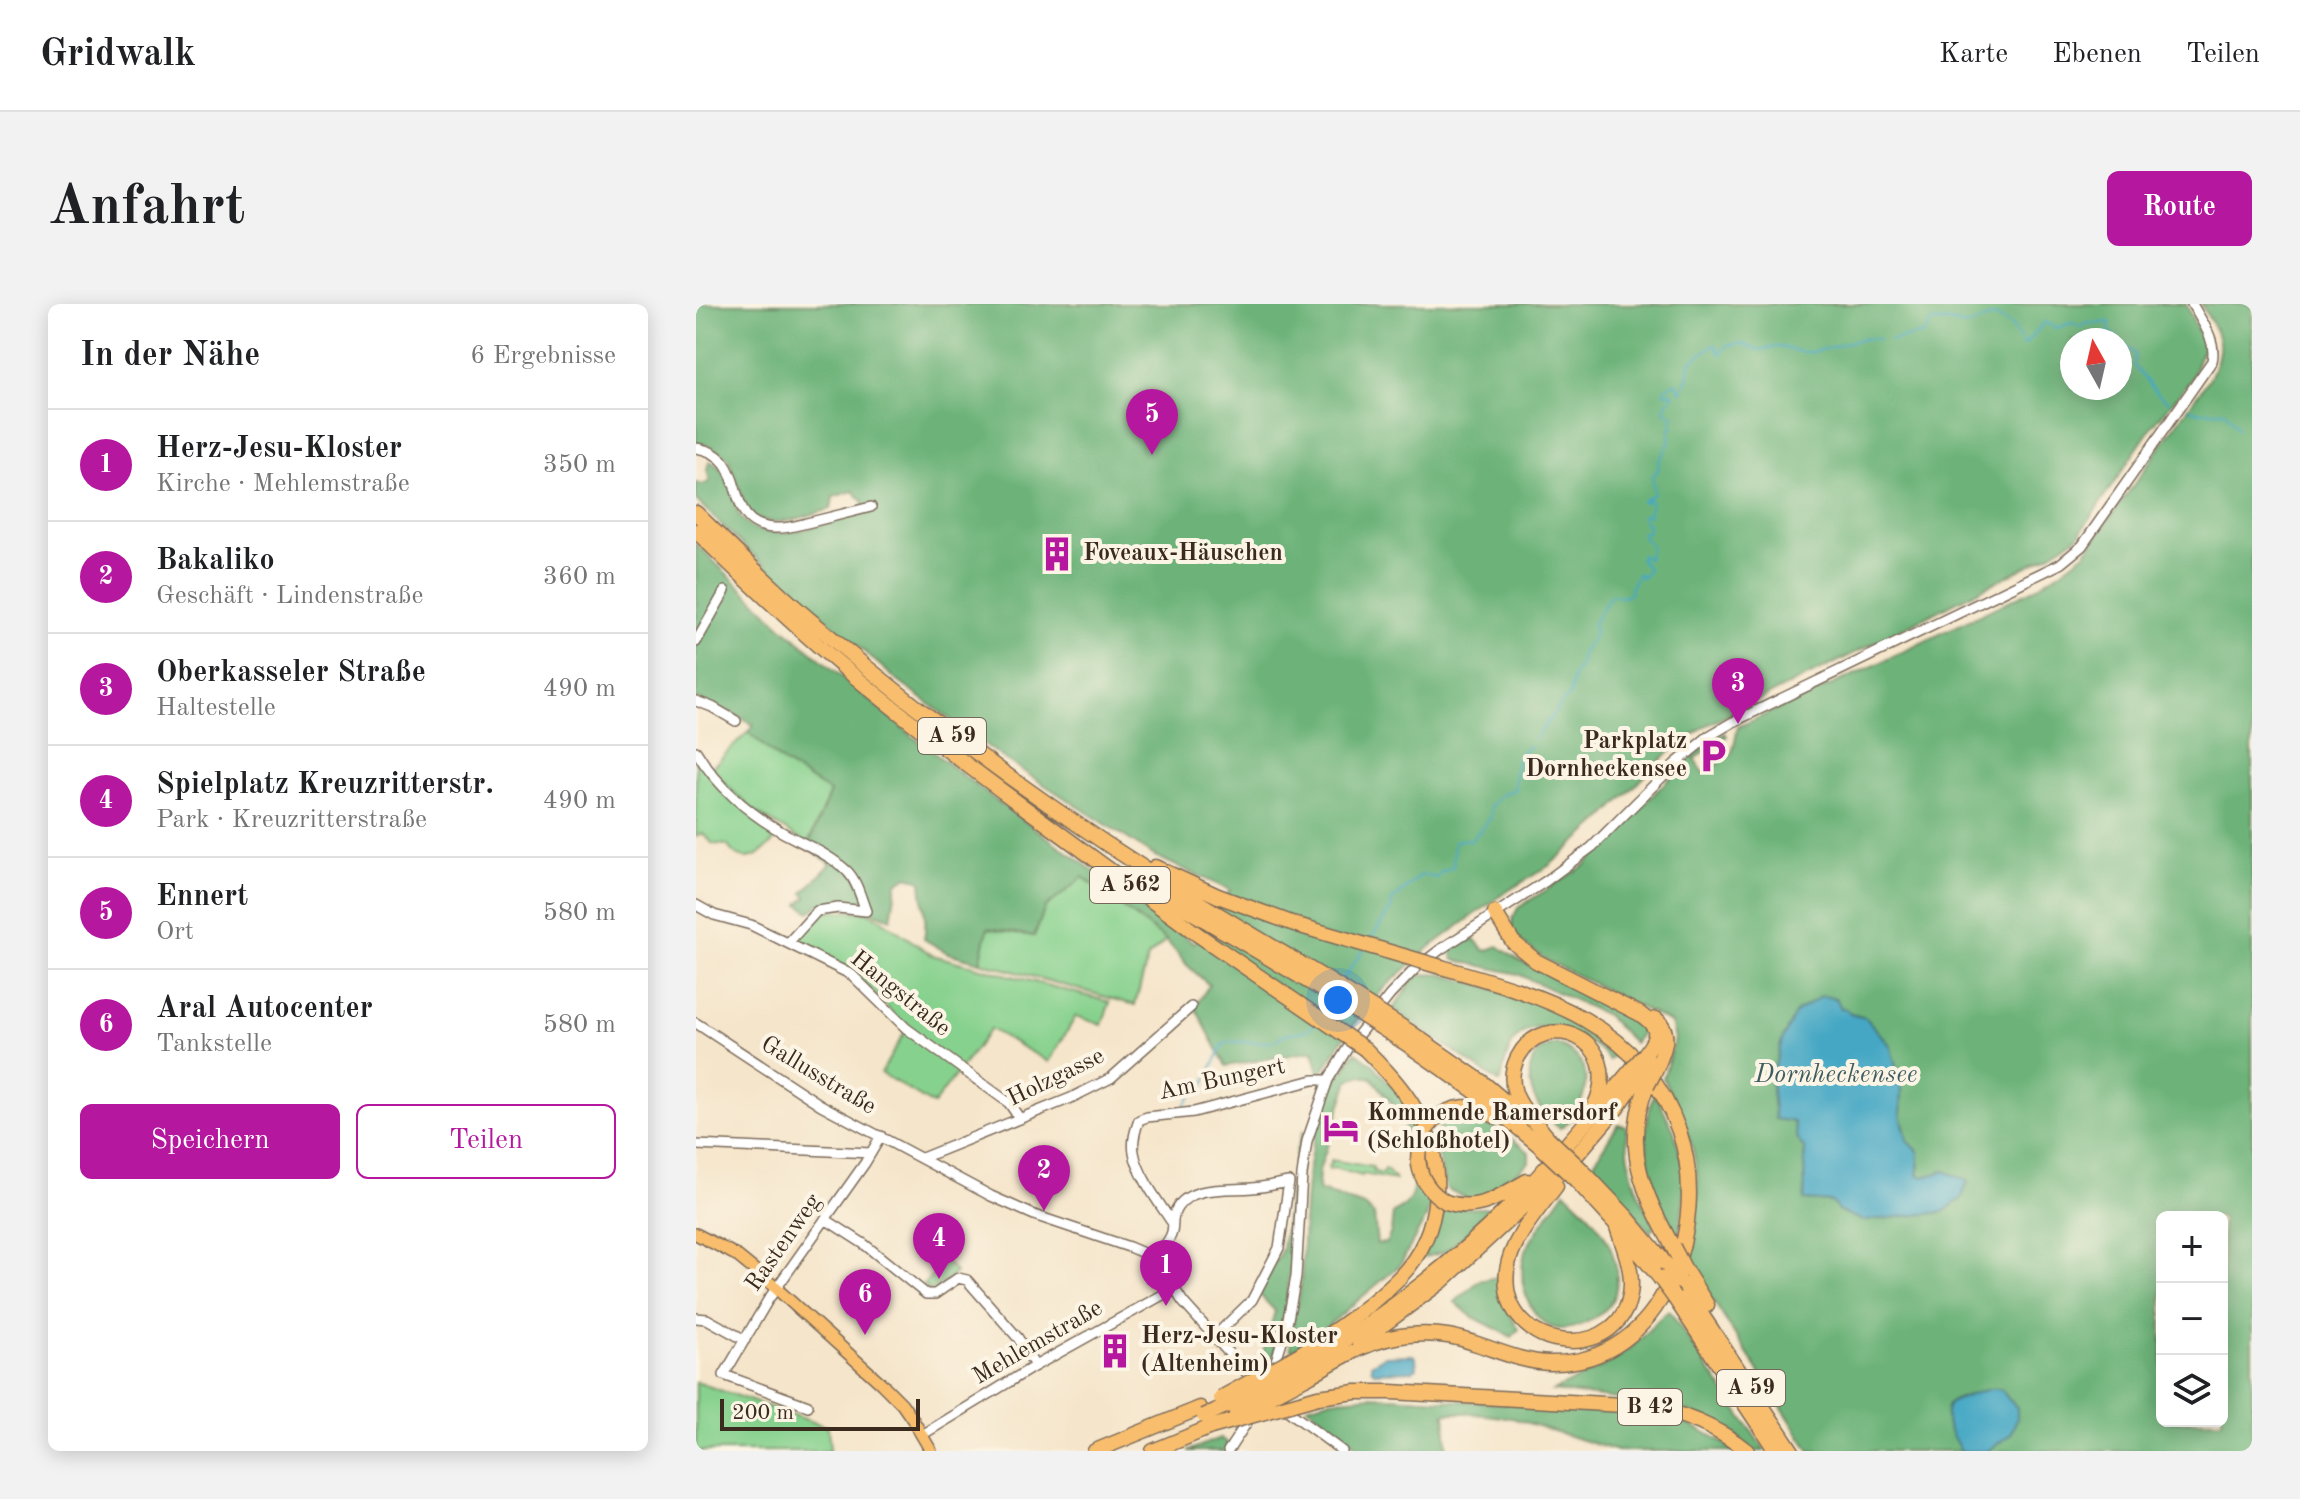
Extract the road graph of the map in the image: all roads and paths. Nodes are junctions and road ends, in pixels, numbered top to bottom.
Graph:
1 (2192, 304) edge
2 (696, 448) edge
3 (871, 507) dead end
4 (696, 513) edge
5 (696, 531) edge
6 (725, 591) dead end
7 (696, 642) edge
8 (696, 701) edge
9 (736, 721) dead end
10 (696, 751) edge
11 (1064, 835) junction
12 (1098, 838) junction
13 (696, 905) edge
14 (1495, 913) junction
15 (1208, 915) junction
16 (788, 943) junction
17 (1191, 1007) dead end
18 (696, 1023) edge
19 (1407, 1037) junction
20 (1654, 1052) junction
21 (1639, 1078) junction
22 (1328, 1080) junction
23 (1020, 1119) junction
24 (1588, 1120) junction
25 (1526, 1134) junction
26 (881, 1136) junction
27 (1544, 1142) junction
28 (696, 1145) edge
29 (871, 1153) junction
30 (922, 1158) junction
31 (1568, 1165) junction
32 (1541, 1173) junction
33 (825, 1219) junction
34 (1620, 1220) junction
35 (1171, 1221) junction
36 (696, 1234) edge
37 (1155, 1258) junction
38 (1663, 1271) junction
39 (1683, 1276) junction
40 (1175, 1288) junction
41 (778, 1289) junction
42 (696, 1318) edge
43 (1215, 1336) junction
44 (745, 1340) junction
45 (1333, 1362) junction
46 (1035, 1366) junction
47 (1303, 1366) junction
48 (1266, 1393) junction
49 (799, 1414) dead end
50 (1205, 1417) junction
51 (922, 1435) junction
52 (931, 1451) edge
53 (1095, 1451) edge
54 (1101, 1451) edge
55 (1153, 1451) edge
56 (1228, 1451) edge
57 (1342, 1451) edge
58 (1747, 1451) edge
59 (1776, 1451) edge
60 (1792, 1451) edge

1 - 14 street
2 - 3 street
4 - 12 highway, A 59
5 - 11 highway, A 59
6 - 7 street
8 - 9 street
10 - 16 street
11 - 15 highway, A 59
11 - 47 highway, A 562, bridge
12 - 15 highway, A 59
12 - 45 highway, A 59, bridge
13 - 16 street, Hangstraße
14 - 20 highway
14 - 22 street
15 - 19 highway, A 59, bridge
16 - 23 street, Hangstraße
17 - 23 street, Holzgasse
18 - 26 street, Gallusstraße
19 - 25 highway, A 59
19 - 27 highway, A 59
20 - 21 highway, bridge
20 - 21 highway, bridge
21 - 24 highway
21 - 31 highway
21 - 39 highway, bridge
22 - 35 street, Am Bungert
22 - 48 street
23 - 30 street, Holzgasse
24 - 27 highway
24 - 32 highway
25 - 27 highway, A 59
25 - 32 highway, bridge
26 - 29 street, Rastenweg
26 - 30 street, Gallusstraße
27 - 34 highway, A 59, bridge
28 - 29 street
29 - 33 street, Rastenweg
30 - 37 street, Gallusstraße
31 - 34 highway
31 - 45 highway
32 - 47 highway
33 - 41 street, Rastenweg
33 - 46 street
34 - 38 highway, A 59
35 - 37 street
35 - 43 street
36 - 41 main road
37 - 40 street
38 - 39 highway, A 59, bridge
38 - 59 highway, A 59, bridge
39 - 60 highway, A 59
40 - 43 street
40 - 46 street, Mehlemstraße
41 - 44 street, Rastenweg
41 - 51 main road
42 - 44 street
43 - 48 street
44 - 49 street, Rastenweg
45 - 47 highway
46 - 51 street, Mehlemstraße
47 - 50 highway, bridge
47 - 50 highway, bridge
48 - 56 street
48 - 57 street
50 - 53 highway
50 - 54 highway
50 - 55 highway
50 - 58 highway, B 42, bridge
51 - 52 main road

